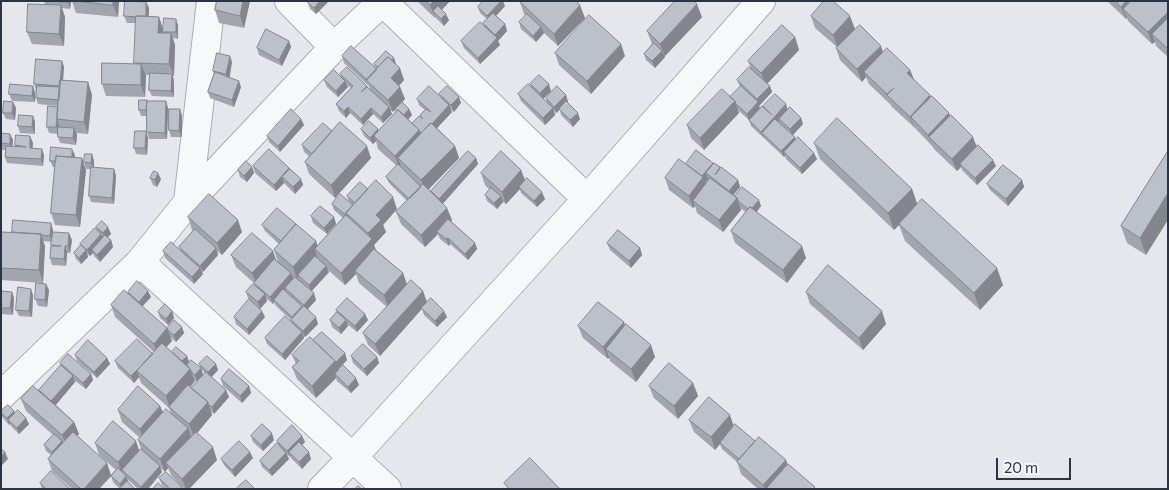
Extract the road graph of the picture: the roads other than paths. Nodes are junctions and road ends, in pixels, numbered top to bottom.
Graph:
1 (211, 1) edge
2 (288, 1) edge
3 (383, 1) edge
4 (762, 1) edge
5 (334, 47) junction
6 (587, 199) junction
7 (188, 202) junction
8 (140, 262) junction
9 (1, 396) edge
10 (353, 457) junction
11 (322, 489) edge
12 (387, 489) edge

1 - 7 street
2 - 5 street
3 - 5 street
3 - 6 street
4 - 6 street
5 - 7 street
6 - 10 street
7 - 8 street
8 - 9 street
8 - 10 street
10 - 11 street
10 - 12 street

